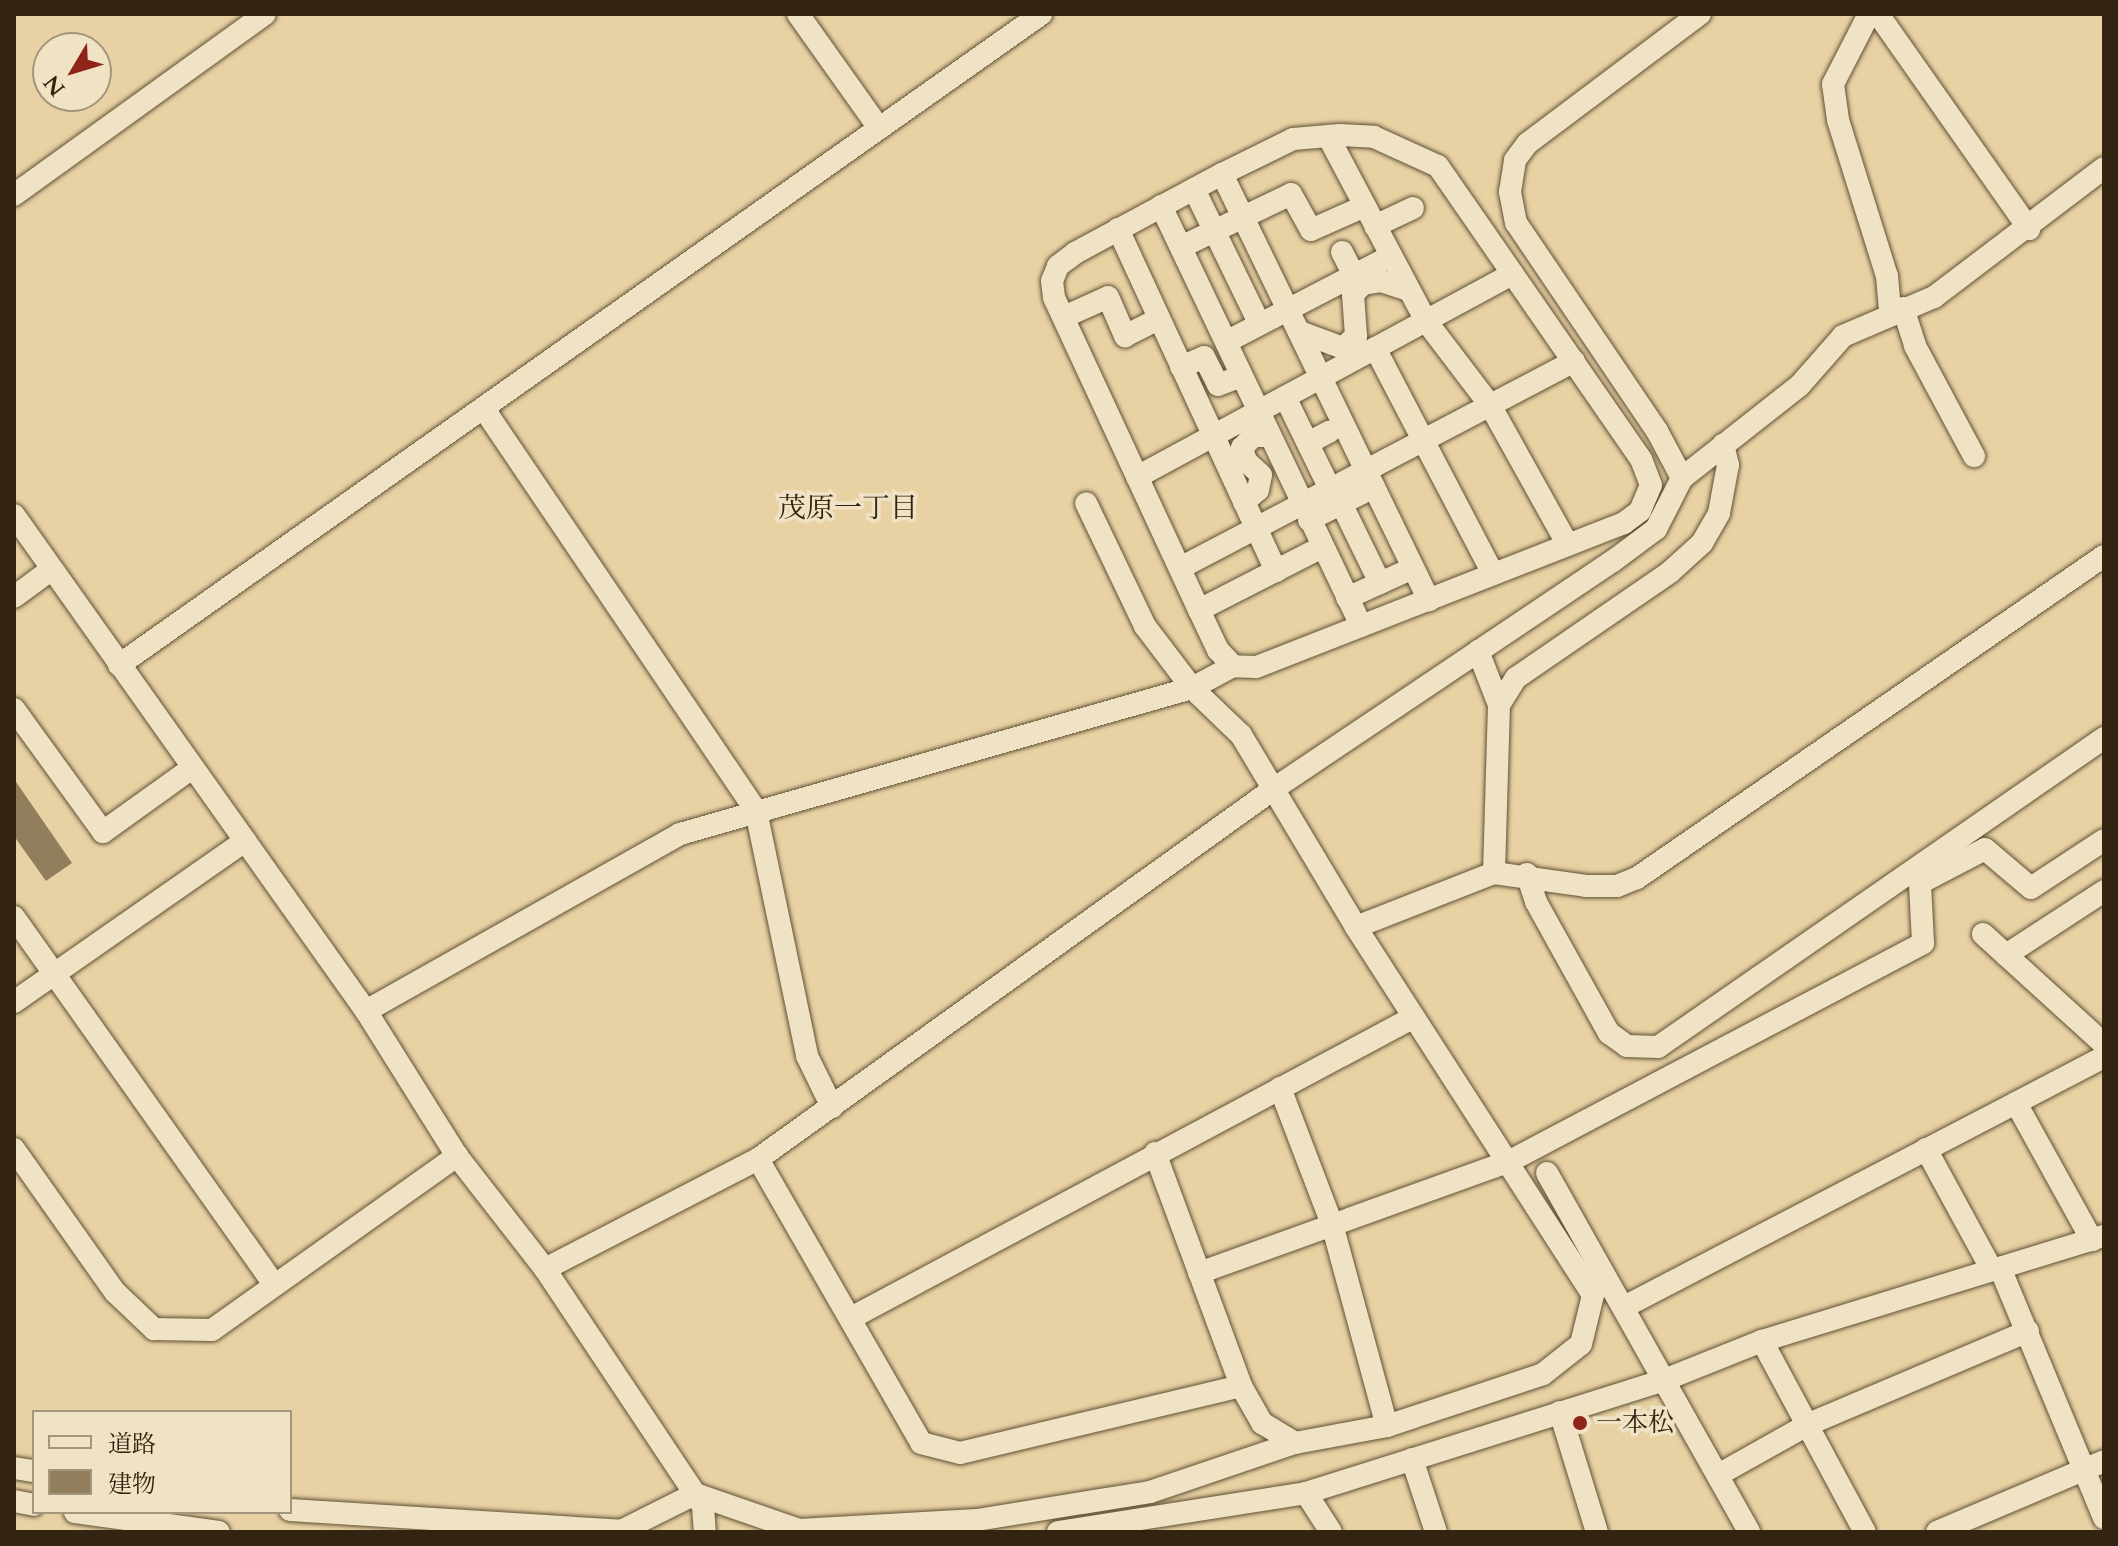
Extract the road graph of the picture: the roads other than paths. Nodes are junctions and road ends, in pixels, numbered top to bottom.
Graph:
1 (265, 14) edge
2 (798, 14) edge
3 (1041, 14) edge
4 (1700, 14) edge
5 (1869, 14) edge
6 (1878, 14) edge
7 (879, 128) junction
8 (1328, 136) junction
9 (2104, 168) edge
10 (1222, 174) junction
11 (1194, 189) junction
12 (14, 195) edge
13 (1161, 206) junction
14 (1365, 206) junction
15 (1413, 208) dead end
16 (1243, 218) junction
17 (1375, 226) junction
18 (1118, 229) junction
19 (2029, 229) junction
20 (1214, 230) junction
21 (1181, 247) junction
22 (1342, 252) dead end
23 (1391, 256) junction
24 (1353, 274) junction
25 (1513, 274) junction
26 (1409, 290) junction
27 (1289, 308) junction
28 (1897, 310) junction
29 (1064, 317) junction
30 (1159, 319) junction
31 (1426, 321) junction
32 (1259, 323) junction
33 (1300, 332) junction
34 (1226, 342) junction
35 (1375, 348) junction
36 (1574, 361) junction
37 (1181, 367) junction
38 (1241, 376) junction
39 (1322, 378) junction
40 (1285, 397) junction
41 (1490, 405) junction
42 (484, 409) junction
43 (1257, 412) junction
44 (1329, 432) dead end
45 (1213, 436) junction
46 (1269, 436) junction
47 (1425, 439) junction
48 (1308, 443) junction
49 (1723, 445) junction
50 (1974, 456) dead end
51 (1137, 477) junction
52 (1682, 478) junction
53 (1370, 479) junction
54 (1336, 496) junction
55 (1244, 502) junction
56 (1086, 503) dead end
57 (1305, 512) junction
58 (14, 515) edge
59 (1256, 528) junction
60 (1568, 545) junction
61 (1322, 547) junction
62 (2104, 556) edge
63 (1180, 568) junction
64 (1413, 568) junction
65 (52, 569) junction
66 (1276, 571) junction
67 (1493, 574) junction
68 (1380, 583) junction
69 (14, 597) edge
70 (1347, 598) junction
71 (1429, 600) junction
72 (1199, 610) junction
73 (1361, 626) junction
74 (1478, 651) junction
75 (119, 665) junction
76 (1233, 666) junction
77 (1192, 688) junction
78 (1499, 705) junction
79 (14, 709) edge
80 (2104, 738) edge
81 (192, 768) junction
82 (1272, 790) junction
83 (756, 811) junction
84 (2104, 840) edge
85 (245, 841) junction
86 (1494, 873) junction
87 (1527, 874) junction
88 (2104, 891) edge
89 (14, 917) edge
90 (1356, 927) junction
91 (1983, 934) dead end
92 (2006, 955) junction
93 (54, 973) junction
94 (14, 1002) edge
95 (366, 1011) junction
96 (1414, 1017) junction
97 (2104, 1044) edge
98 (2104, 1057) edge
99 (1280, 1088) junction
100 (2016, 1103) junction
101 (832, 1107) junction
102 (1926, 1149) junction
103 (1155, 1153) junction
104 (16, 1155) edge
105 (457, 1156) junction
106 (758, 1159) junction
107 (1510, 1161) junction
108 (1547, 1173) dead end
109 (1332, 1224) junction
110 (2098, 1238) edge
111 (545, 1269) junction
112 (1996, 1269) junction
113 (1199, 1273) junction
114 (275, 1285) junction
115 (1624, 1307) junction
116 (851, 1318) junction
117 (2028, 1331) junction
118 (1762, 1341) junction
119 (1667, 1379) junction
120 (1241, 1386) junction
121 (1560, 1412) junction
122 (1809, 1424) junction
123 (1387, 1426) junction
124 (1295, 1443) junction
125 (1412, 1459) junction
126 (2094, 1466) edge
127 (1718, 1475) junction
128 (1306, 1493) junction
129 (695, 1494) junction
130 (292, 1510) edge
131 (78, 1514) edge
132 (91, 1514) edge
133 (2104, 1518) edge
134 (92, 1532) edge
135 (219, 1532) edge
136 (705, 1532) edge
137 (1058, 1532) edge
138 (1331, 1532) edge
139 (1436, 1532) edge
140 (1597, 1532) edge
141 (1749, 1532) edge
142 (1865, 1532) edge
143 (1937, 1532) edge

1 - 12 street
2 - 7 street
3 - 7 street
4 - 52 street
5 - 28 street
6 - 19 street
7 - 42 street
8 - 10 street
8 - 14 street
8 - 25 street
9 - 19 street
10 - 11 street
10 - 16 street
11 - 13 street
11 - 20 street
13 - 18 street
13 - 21 street
14 - 16 street
14 - 17 street
15 - 17 street
16 - 20 street
16 - 27 street
17 - 23 street
18 - 29 street
18 - 30 street
19 - 28 street
20 - 21 street
20 - 32 street
21 - 34 street
22 - 24 street
23 - 24 street
23 - 26 street
24 - 27 street
25 - 31 street
25 - 36 street
26 - 31 street
26 - 33 street
27 - 32 street
27 - 33 street
28 - 49 street
28 - 50 street
29 - 30 street
29 - 51 street
30 - 37 street
31 - 35 street
31 - 41 street
32 - 34 street
33 - 39 street
34 - 38 street
35 - 39 street
35 - 47 street
36 - 41 street
36 - 60 street
37 - 38 street
37 - 45 street
38 - 43 street
39 - 40 street
39 - 53 street
40 - 43 street
40 - 48 street
41 - 47 street
41 - 60 street
42 - 75 street
42 - 83 street
43 - 45 street
43 - 46 street
44 - 48 street
45 - 51 street
45 - 55 street
46 - 55 street
46 - 57 street
47 - 53 street
47 - 67 street
48 - 54 street
49 - 52 street
49 - 78 street
51 - 63 street
52 - 74 street
53 - 54 street
53 - 64 street
54 - 57 street
54 - 68 street
55 - 59 street
56 - 77 street
57 - 59 street
57 - 61 street
58 - 65 street
59 - 63 street
59 - 66 street
60 - 67 street
61 - 66 street
61 - 70 street
62 - 87 street
63 - 72 street
64 - 68 street
64 - 71 street
65 - 69 street
65 - 75 street
66 - 72 street
67 - 71 street
68 - 70 street
70 - 73 street
71 - 73 street
72 - 76 street
73 - 76 street
74 - 78 street
74 - 82 street
75 - 81 street
76 - 77 street
77 - 82 street
77 - 83 street
78 - 86 street
79 - 81 street
80 - 87 street
81 - 85 street
82 - 90 street
82 - 101 street
83 - 95 street
83 - 101 street
84 - 107 street
85 - 93 street
85 - 95 street
86 - 87 street
86 - 90 street
88 - 92 street
89 - 93 street
90 - 96 street
91 - 92 street
92 - 97 street
93 - 94 street
93 - 114 street
95 - 105 street
96 - 99 street
96 - 107 street
98 - 100 street
99 - 103 street
99 - 109 street
100 - 102 street
100 - 110 street
101 - 106 street
102 - 112 street
102 - 115 street
103 - 113 street
103 - 116 street
104 - 114 street
105 - 111 street
105 - 114 street
106 - 111 street
106 - 116 street
107 - 109 street
107 - 123 street
108 - 115 street
109 - 113 street
109 - 123 street
110 - 112 street
111 - 129 street
112 - 117 street
112 - 118 street
113 - 120 street
115 - 119 street
116 - 120 street
117 - 122 street
117 - 126 street
118 - 119 street
118 - 122 street
119 - 121 street
119 - 127 street
120 - 124 street
121 - 125 street
121 - 140 street
122 - 127 street
122 - 142 street
123 - 124 street
124 - 129 street
125 - 128 street
125 - 139 street
126 - 133 street
126 - 143 street
127 - 141 street
128 - 137 street
128 - 138 street
129 - 130 street
129 - 136 street
131 - 134 street
132 - 135 street

